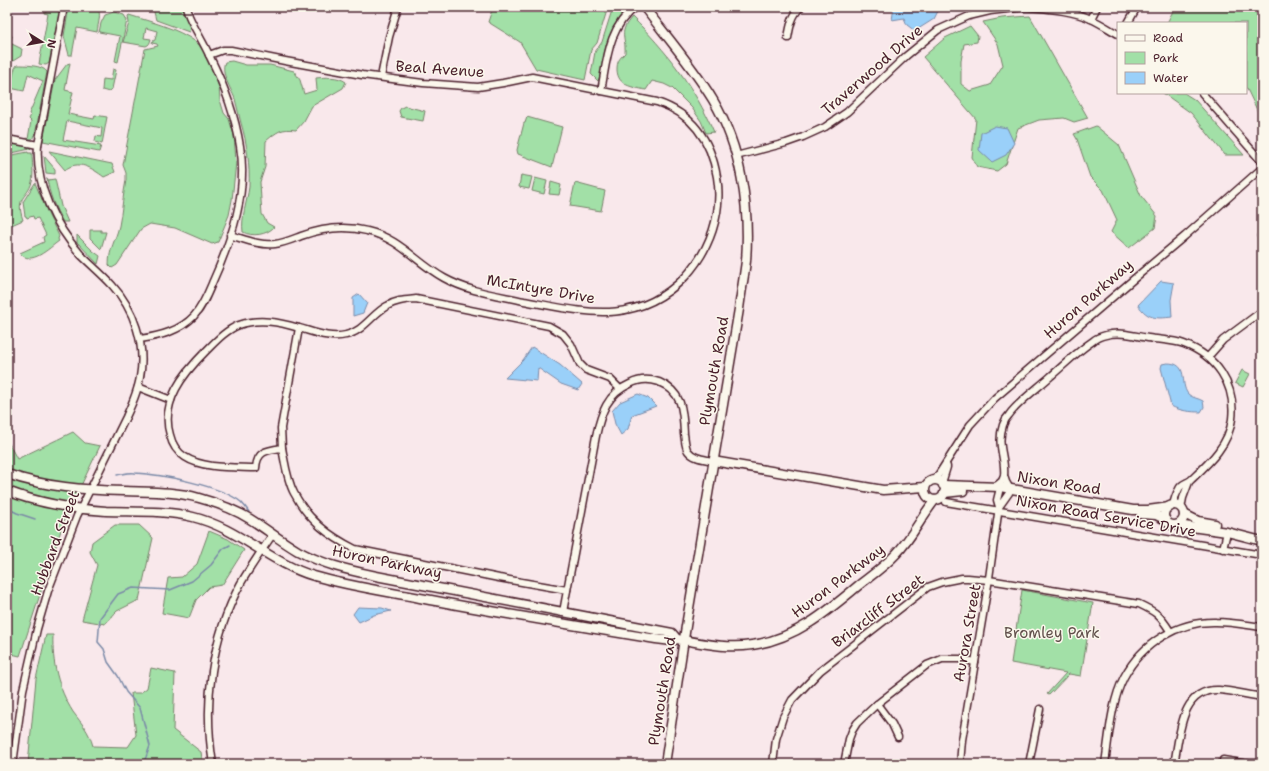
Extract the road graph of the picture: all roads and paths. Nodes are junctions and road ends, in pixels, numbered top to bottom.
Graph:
1 (64, 7) edge
2 (186, 7) edge
3 (398, 7) edge
4 (635, 7) edge
5 (644, 7) edge
6 (801, 7) edge
7 (1026, 7) edge
8 (1097, 7) edge
9 (1137, 7) edge
10 (989, 9) edge
11 (1091, 19) junction
12 (1129, 22) edge
13 (1117, 33) edge
14 (788, 38) dead end
15 (209, 55) junction
16 (381, 78) junction
17 (601, 91) junction
18 (1203, 94) edge
19 (7, 140) edge
20 (38, 145) junction
21 (736, 156) junction
22 (1262, 162) edge
23 (1262, 168) edge
24 (230, 235) junction
25 (1262, 310) edge
26 (299, 328) junction
27 (140, 340) junction
28 (1208, 357) junction
29 (138, 387) junction
30 (620, 389) junction
31 (171, 400) junction
32 (282, 448) junction
33 (713, 461) junction
34 (7, 474) edge
35 (1004, 476) junction
36 (1189, 482) junction
37 (941, 485) junction
38 (997, 489) junction
39 (89, 490) junction
40 (7, 491) edge
41 (1012, 491) junction
42 (926, 492) junction
43 (935, 500) junction
44 (946, 502) dead end
45 (1171, 506) junction
46 (80, 508) junction
47 (999, 509) junction
48 (1182, 512) junction
49 (1166, 520) junction
50 (1177, 525) junction
51 (1226, 532) junction
52 (913, 533) junction
53 (273, 534) junction
54 (1262, 536) edge
55 (1262, 541) edge
56 (1223, 549) junction
57 (262, 550) junction
58 (1262, 555) edge
59 (989, 580) junction
60 (429, 586) junction
61 (567, 590) junction
62 (426, 599) junction
63 (563, 612) junction
64 (554, 622) junction
65 (1262, 628) edge
66 (1170, 631) junction
67 (680, 640) junction
68 (975, 662) junction
69 (1262, 697) edge
70 (877, 704) junction
71 (1040, 709) dead end
72 (898, 737) dead end
73 (1223, 760) dead end
74 (13, 764) edge
75 (213, 764) edge
76 (665, 764) edge
77 (773, 764) edge
78 (844, 764) edge
79 (960, 764) edge
80 (1028, 764) edge
81 (1105, 764) edge
82 (1174, 764) edge
83 (1248, 764) edge

1 - 20 street, Hubbard Street
2 - 15 street
3 - 16 street
4 - 17 street
5 - 21 main road, Plymouth Road
6 - 14 street
7 - 10 street, Traverwood Drive
7 - 11 street, Traverwood Drive
8 - 11 street
9 - 12 street
10 - 21 street, Traverwood Drive
11 - 13 street, Traverwood Drive
15 - 16 street, Beal Avenue
15 - 24 street
16 - 17 street, Beal Avenue
17 - 24 street, McIntyre Drive
18 - 22 street
19 - 20 street
20 - 27 street, Hubbard Street
21 - 33 main road, Plymouth Road
23 - 37 street, Huron Parkway
24 - 27 street
25 - 28 street
26 - 30 street
26 - 31 street
26 - 32 street
27 - 29 street, Hubbard Street
28 - 35 street
28 - 36 street
29 - 31 street
29 - 39 street, Hubbard Street
30 - 33 street
30 - 61 street
31 - 32 street
32 - 61 street
33 - 42 main road
33 - 67 main road, Plymouth Road
34 - 39 main road, Huron Parkway
35 - 38 street
35 - 41 street
36 - 45 street
36 - 48 street
37 - 38 main road, Nixon Road
37 - 42 main road
37 - 43 main road, Huron Parkway
38 - 41 main road, Nixon Road
38 - 47 street, Aurora Street
39 - 46 street, Hubbard Street
39 - 53 main road, Huron Parkway
40 - 46 main road, Huron Parkway
41 - 45 main road, Nixon Road
41 - 47 street, Aurora Street
41 - 49 main road, Nixon Road
42 - 43 main road
42 - 52 main road, Huron Parkway
43 - 52 main road, Huron Parkway
44 - 47 street, Nixon Road Service Drive
45 - 48 main road
45 - 49 main road
46 - 57 main road, Huron Parkway
46 - 74 street, Hubbard Street
47 - 56 street, Nixon Road Service Drive
47 - 59 street, Aurora Street
48 - 50 main road
48 - 54 main road
49 - 50 main road
50 - 51 main road
51 - 55 main road
51 - 56 street
52 - 67 main road, Huron Parkway
53 - 57 street
53 - 60 main road, Huron Parkway
56 - 58 street, Nixon Road Service Drive
57 - 62 main road, Huron Parkway
57 - 75 street
59 - 66 street, Briarcliff Street
59 - 68 street, Aurora Street
59 - 77 street, Briarcliff Street
60 - 62 main road
60 - 63 main road, Huron Parkway
61 - 63 street
62 - 64 main road, Huron Parkway
63 - 64 main road
63 - 67 main road, Huron Parkway
64 - 67 main road, Huron Parkway
65 - 66 street
66 - 81 street
67 - 76 main road, Plymouth Road
68 - 70 street
68 - 79 street, Aurora Street
69 - 82 street
70 - 72 street
70 - 78 street
71 - 80 street
73 - 83 street

